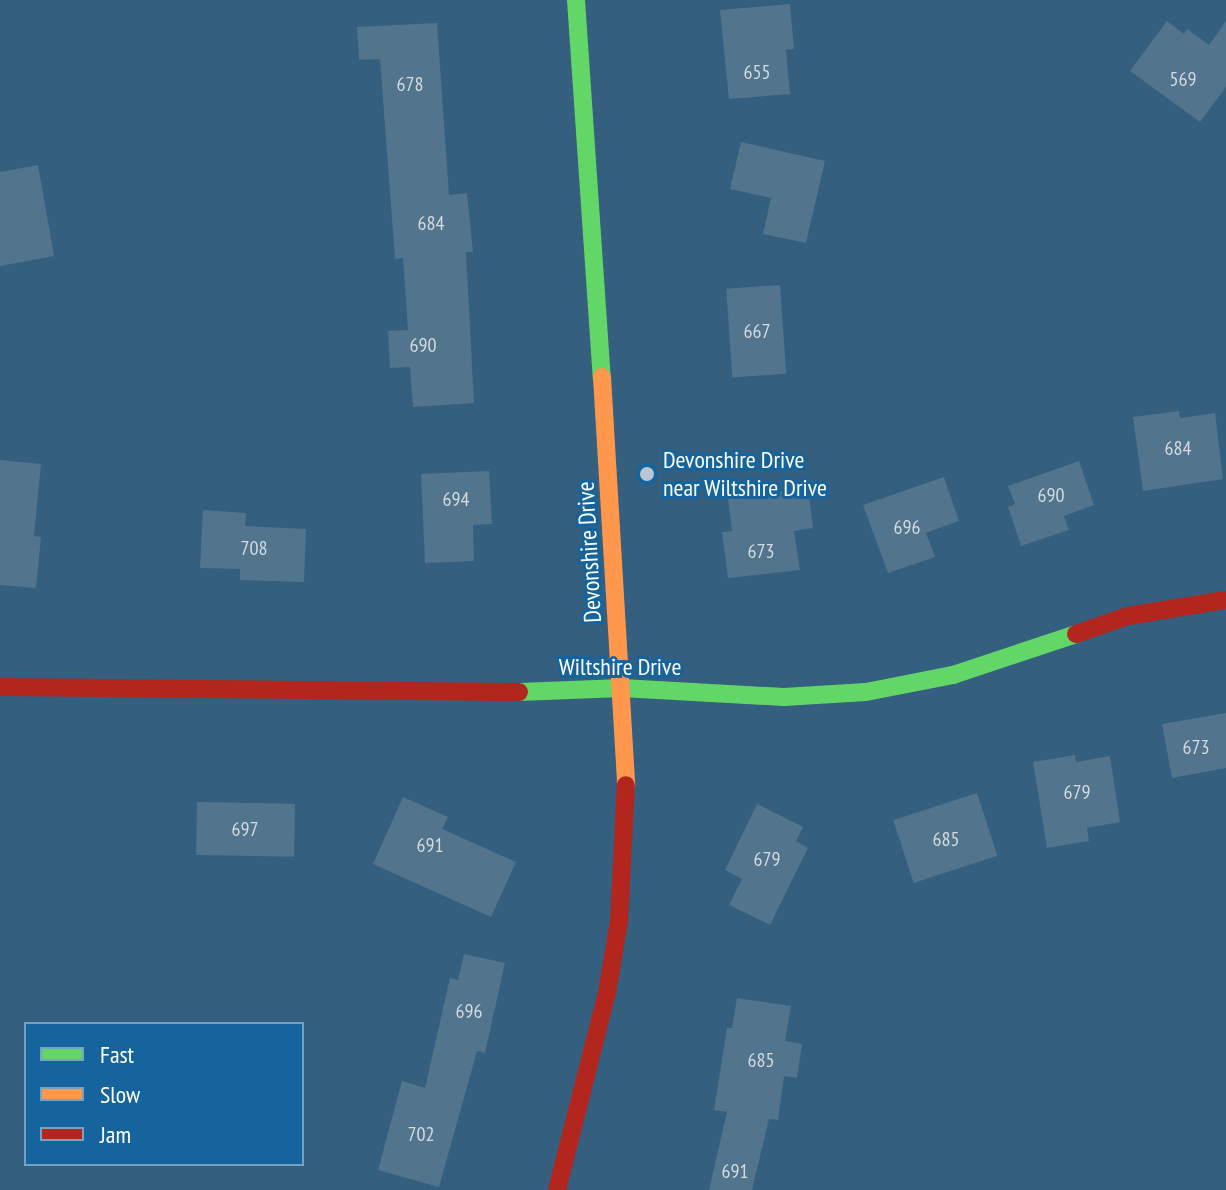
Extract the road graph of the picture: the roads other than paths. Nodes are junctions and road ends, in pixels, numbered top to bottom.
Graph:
1 (576, 0) edge
2 (1226, 600) edge
3 (0, 687) edge
4 (622, 688) junction
5 (557, 1190) edge

1 - 4 street, Devonshire Drive
2 - 4 street, Wiltshire Drive
3 - 4 street, Wiltshire Drive
4 - 5 street, Devonshire Drive

